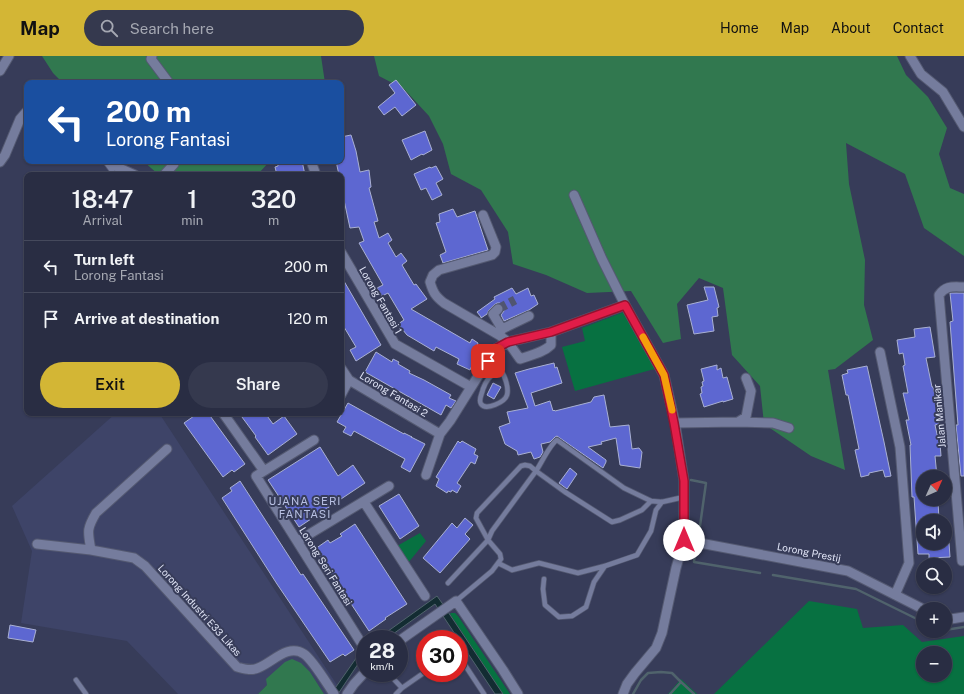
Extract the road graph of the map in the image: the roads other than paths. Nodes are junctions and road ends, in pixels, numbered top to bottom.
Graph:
1 (9, 56) edge
2 (152, 56) edge
3 (910, 56) edge
4 (0, 72) edge
5 (167, 80) edge
6 (24, 114) edge
7 (964, 127) edge
8 (0, 162) edge
9 (111, 164) edge
10 (174, 164) edge
11 (128, 172) edge
12 (167, 172) edge
13 (574, 195) dead end
14 (483, 215) dead end
15 (344, 257) edge
16 (964, 287) edge
17 (625, 305) junction
18 (498, 309) dead end
19 (529, 316) dead end
20 (500, 332) junction
21 (551, 332) junction
22 (508, 342) junction
23 (880, 352) dead end
24 (344, 372) edge
25 (484, 375) junction
26 (746, 378) dead end
27 (349, 380) junction
28 (471, 387) junction
29 (344, 389) edge
30 (225, 416) edge
31 (738, 422) junction
32 (674, 423) junction
33 (790, 428) dead end
34 (440, 434) junction
35 (314, 440) dead end
36 (167, 449) dead end
37 (536, 471) junction
38 (260, 473) junction
39 (426, 475) dead end
40 (390, 486) dead end
41 (684, 497) junction
42 (651, 501) junction
43 (364, 502) junction
44 (662, 502) junction
45 (488, 540) junction
46 (684, 540) junction
47 (298, 541) junction
48 (37, 544) dead end
49 (91, 550) junction
50 (964, 560) edge
51 (498, 564) junction
52 (605, 566) junction
53 (544, 579) dead end
54 (448, 583) dead end
55 (895, 595) junction
56 (425, 596) dead end
57 (456, 601) junction
58 (916, 606) edge
59 (964, 617) edge
60 (952, 619) edge
61 (356, 634) edge
62 (408, 635) edge
63 (468, 670) edge
64 (416, 678) edge
65 (76, 680) dead end
66 (356, 682) edge
67 (396, 682) edge
68 (402, 688) junction
69 (332, 691) edge
70 (86, 694) edge
71 (348, 694) edge
72 (396, 694) edge
73 (484, 694) edge
74 (518, 694) edge
75 (623, 694) edge

1 - 4 street
2 - 5 street
3 - 7 street
6 - 8 street
9 - 11 street
10 - 12 street
13 - 17 street
14 - 20 street
15 - 28 street, Lorong Fantasi 1
16 - 50 street, Jalan Manikar
17 - 21 street
17 - 32 street
18 - 20 street
19 - 20 street
20 - 22 street
21 - 22 street
21 - 22 street
22 - 25 street
23 - 55 street
24 - 27 street, Lorong Fantasi 2
25 - 25 lane
25 - 28 street
26 - 31 street
27 - 29 street
27 - 34 street, Lorong Fantasi 2
28 - 34 street
30 - 38 street, Lorong Seri Fantasi
31 - 32 street
31 - 33 street
32 - 41 street
34 - 39 street
35 - 38 street
36 - 49 street
37 - 42 lane
37 - 42 lane
37 - 45 lane
37 - 45 lane
38 - 47 street, Lorong Seri Fantasi
40 - 43 street
41 - 44 lane
41 - 46 street
42 - 44 lane
43 - 47 street
43 - 56 street
44 - 52 lane
45 - 51 lane
45 - 54 lane
46 - 55 street, Lorong Prestij
46 - 75 street
47 - 61 street, Lorong Seri Fantasi
48 - 49 street, Lorong Industri E33 Likas
49 - 69 street, Lorong Industri E33 Likas
51 - 52 lane
51 - 57 lane
52 - 53 lane
55 - 58 street, Lorong Prestij
57 - 62 street
57 - 74 street
59 - 60 street
63 - 73 lane
64 - 68 lane
65 - 70 lane
66 - 71 street
67 - 68 lane
68 - 72 lane

